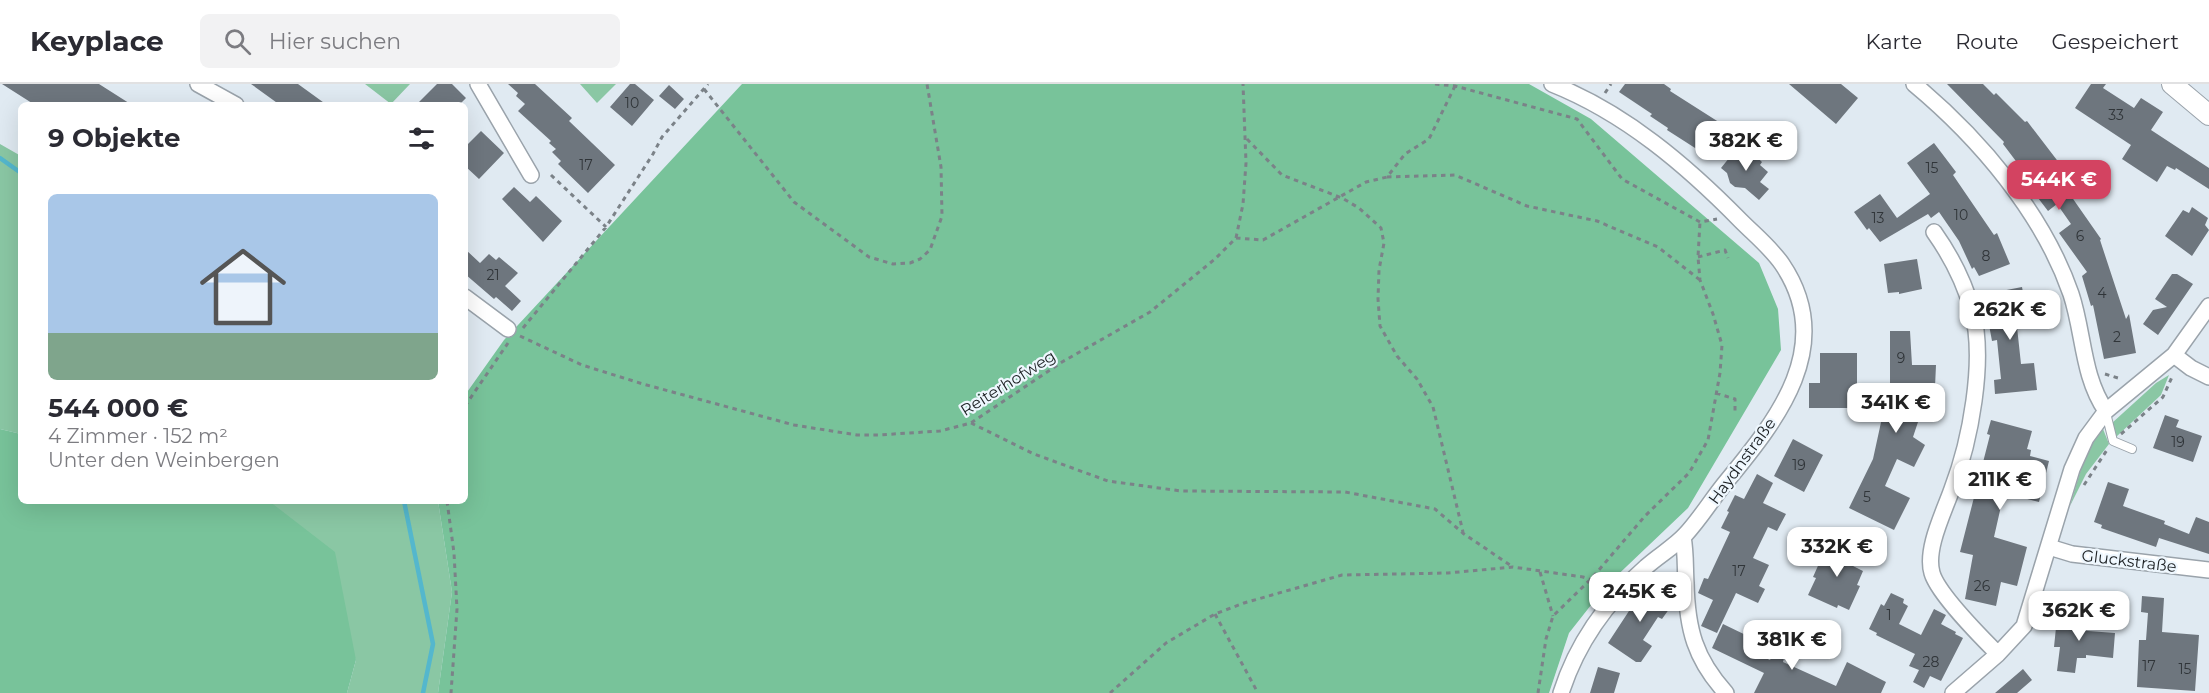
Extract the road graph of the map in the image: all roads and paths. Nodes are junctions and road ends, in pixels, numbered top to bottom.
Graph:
1 (198, 84) edge
2 (478, 84) edge
3 (708, 84) edge
4 (927, 84) edge
5 (1243, 84) edge
6 (1435, 84) edge
7 (1552, 84) edge
8 (1914, 84) edge
9 (2172, 84) edge
10 (1455, 86) junction
11 (704, 89) junction
12 (231, 102) edge
13 (2209, 115) edge
14 (1246, 138) junction
15 (551, 175) dead end
16 (531, 176) dead end
17 (1388, 177) junction
18 (1342, 198) junction
19 (606, 227) junction
20 (1934, 232) dead end
21 (1236, 238) junction
22 (1698, 257) junction
23 (1728, 258) dead end
24 (1700, 279) junction
25 (468, 300) edge
26 (2209, 306) edge
27 (508, 335) junction
28 (2177, 357) junction
29 (2086, 367) junction
30 (2150, 376) junction
31 (2209, 377) edge
32 (1716, 393) junction
33 (468, 401) edge
34 (2106, 411) junction
35 (1735, 415) dead end
36 (971, 423) junction
37 (2113, 441) junction
38 (2132, 449) dead end
39 (2080, 494) dead end
40 (447, 504) edge
41 (1464, 534) junction
42 (1683, 537) junction
43 (2049, 547) junction
44 (1513, 567) junction
45 (2209, 570) edge
46 (1540, 572) junction
47 (1592, 579) junction
48 (1215, 614) junction
49 (1553, 616) junction
50 (1998, 654) junction
51 (451, 693) edge
52 (1110, 693) edge
53 (1258, 693) edge
54 (1538, 693) edge
55 (1561, 693) edge
56 (1726, 693) edge
57 (1953, 693) edge

1 - 12 street
2 - 16 street
3 - 11 path
4 - 11 path
5 - 14 path
6 - 10 path
7 - 42 street, Haydnstraße
8 - 29 street
9 - 13 street
10 - 17 path
10 - 22 path
11 - 19 path
14 - 18 path
14 - 21 path
15 - 19 path
17 - 18 path
17 - 24 path
18 - 21 path
18 - 41 path
19 - 27 path
20 - 50 street
21 - 36 path, Reiterhofweg
22 - 23 path
22 - 24 path
24 - 32 path
25 - 27 street
26 - 28 street
27 - 33 path
27 - 36 path, Reiterhofweg
28 - 30 street
28 - 31 street
28 - 37 path
29 - 30 path
29 - 34 street
30 - 34 street
32 - 35 path
32 - 47 path
34 - 37 lane
34 - 43 street
36 - 41 path
37 - 38 lane
37 - 39 path
40 - 51 path
41 - 44 path
42 - 55 street, Haydnstraße
42 - 56 street
43 - 45 street, Gluckstraße
43 - 50 street
44 - 46 path
44 - 48 path
46 - 47 path
46 - 49 path
47 - 49 path
48 - 52 path
48 - 53 path
49 - 54 path
50 - 57 street

